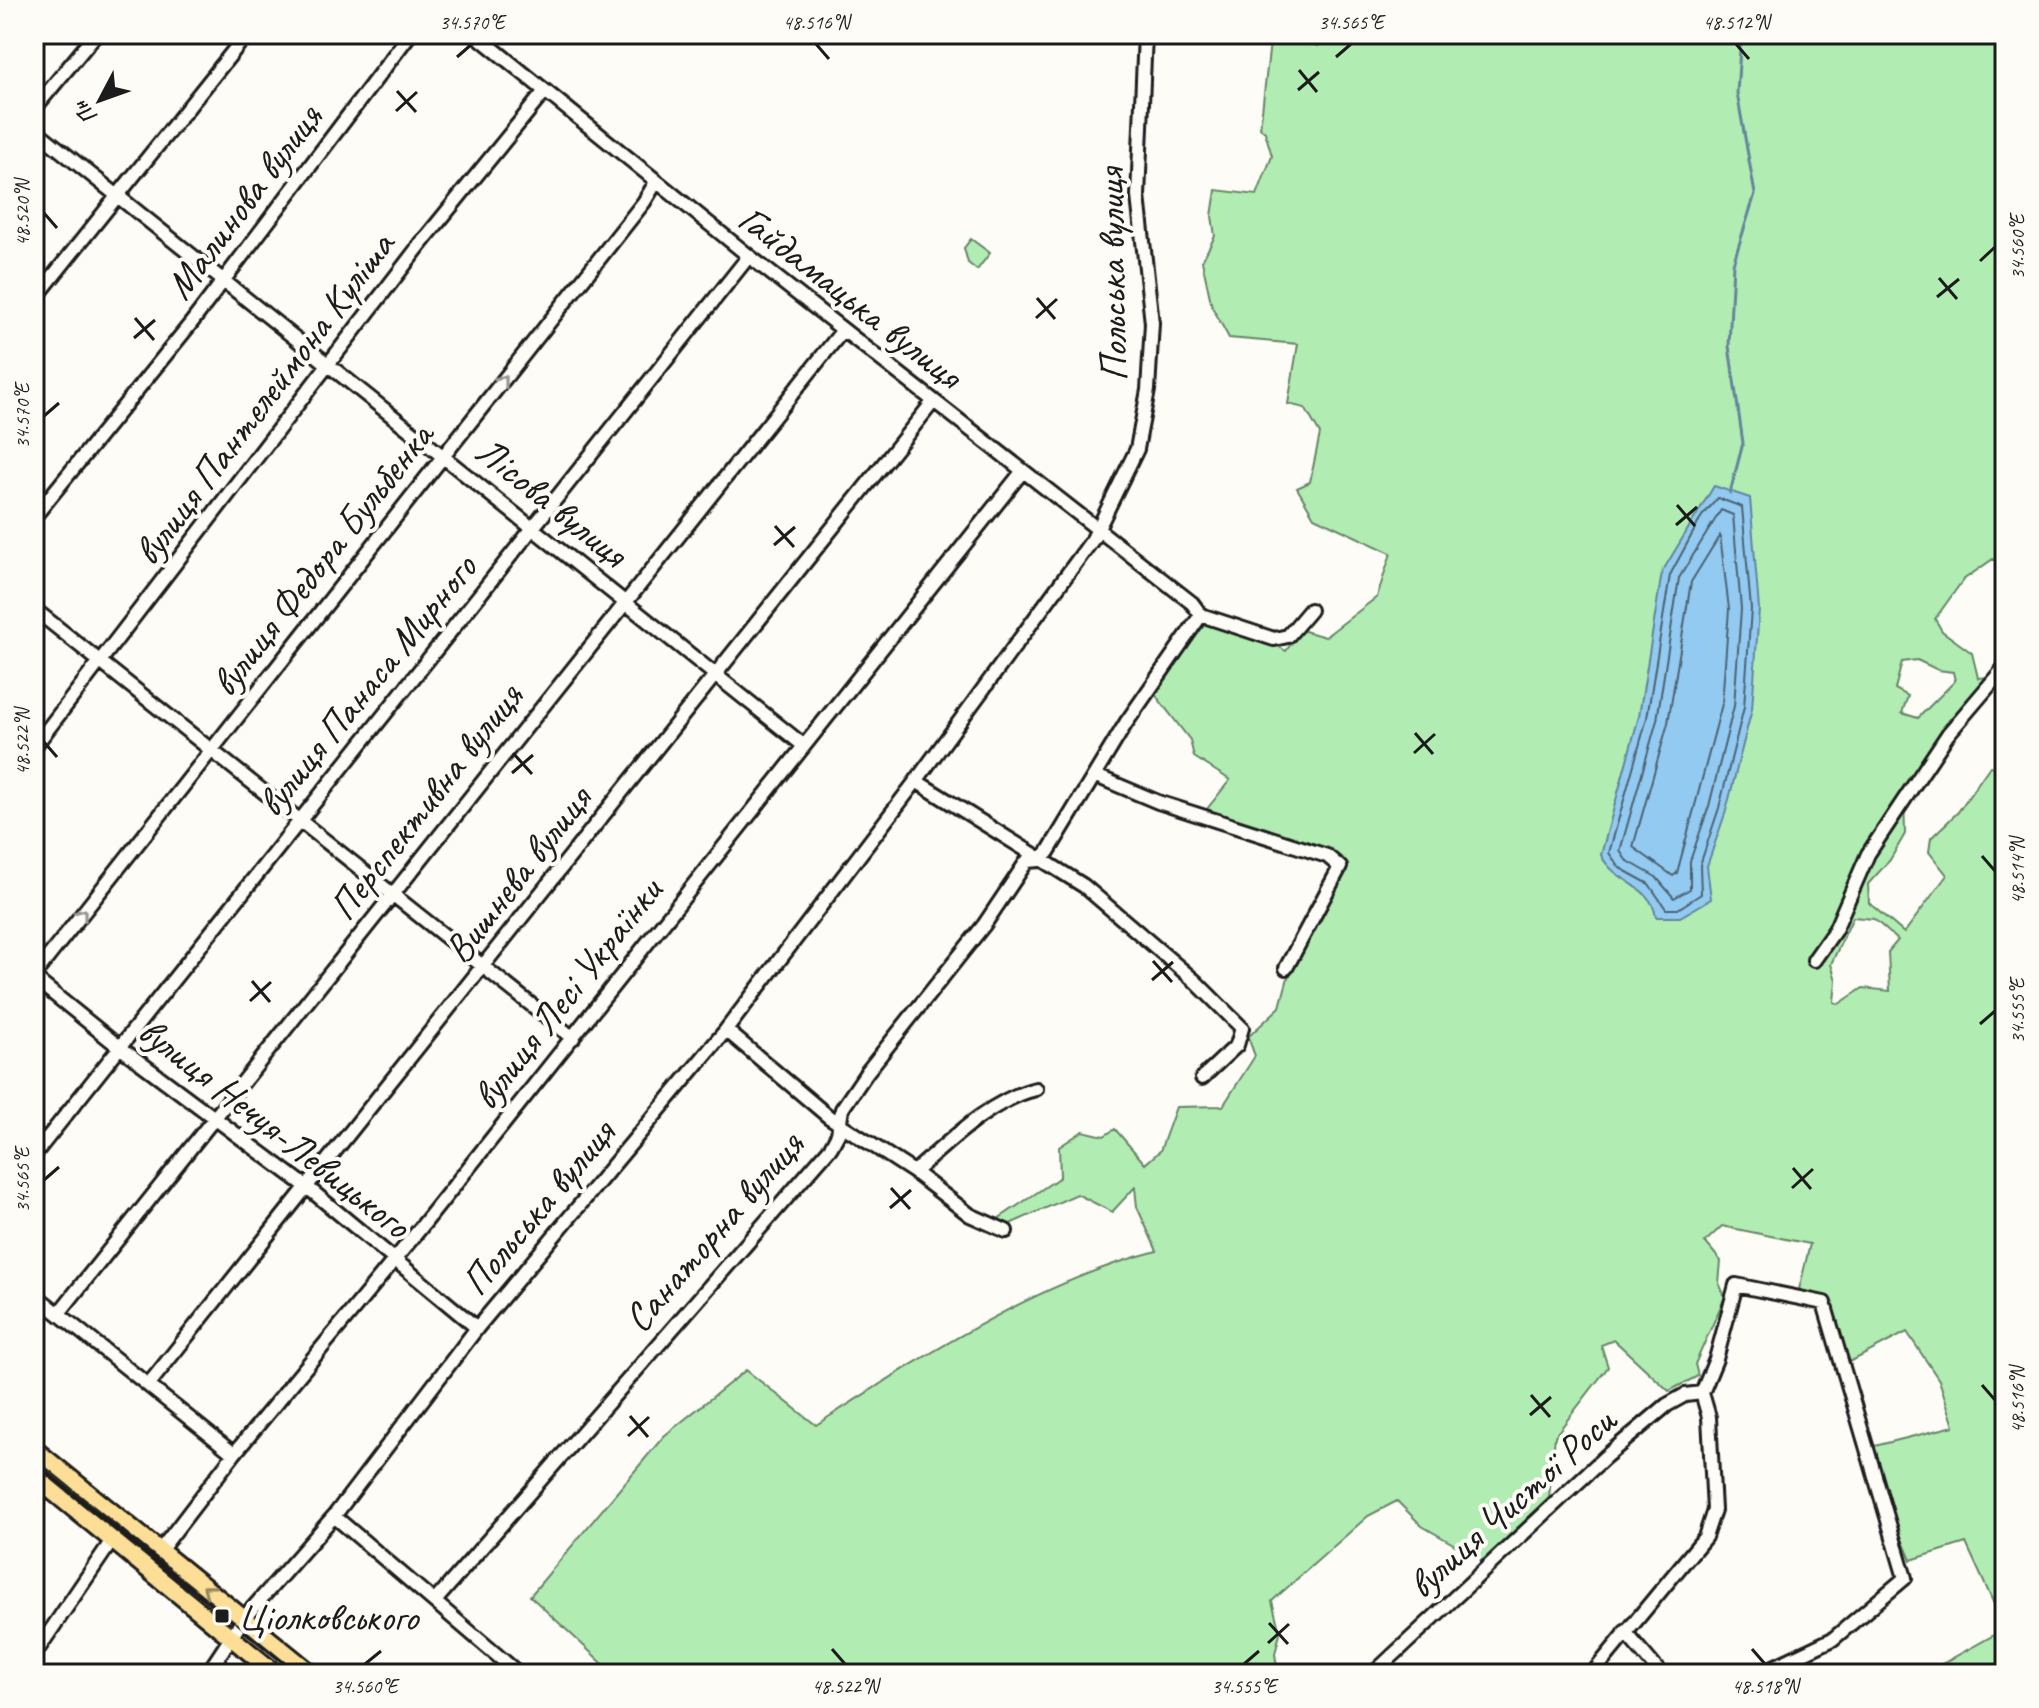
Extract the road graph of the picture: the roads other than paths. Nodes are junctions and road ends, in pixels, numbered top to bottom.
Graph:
1 (96, 34) edge
2 (247, 34) edge
3 (410, 34) edge
4 (475, 34) edge
5 (1145, 34) edge
6 (545, 91) junction
7 (34, 109) edge
8 (34, 129) edge
9 (656, 182) junction
10 (117, 194) junction
11 (749, 256) junction
12 (223, 280) junction
13 (34, 300) edge
14 (843, 330) junction
15 (328, 364) junction
16 (933, 402) junction
17 (443, 455) junction
18 (1022, 472) junction
19 (34, 517) edge
20 (532, 529) junction
21 (1098, 530) junction
22 (625, 601) junction
23 (34, 609) edge
24 (1310, 610) dead end
25 (1201, 615) junction
26 (102, 662) junction
27 (2005, 667) edge
28 (716, 673) junction
29 (803, 745) junction
30 (34, 747) edge
31 (212, 750) junction
32 (1096, 776) junction
33 (916, 781) junction
34 (299, 820) junction
35 (1040, 860) junction
36 (392, 894) junction
37 (1814, 960) dead end
38 (484, 967) junction
39 (1286, 968) dead end
40 (34, 976) edge
41 (726, 1030) junction
42 (573, 1038) junction
43 (118, 1046) junction
44 (1202, 1078) dead end
45 (1036, 1089) dead end
46 (214, 1118) junction
47 (841, 1122) junction
48 (34, 1155) edge
49 (914, 1172) junction
50 (307, 1187) junction
51 (1006, 1231) dead end
52 (394, 1260) junction
53 (34, 1294) edge
54 (59, 1313) junction
55 (477, 1328) junction
56 (149, 1384) junction
57 (1702, 1393) junction
58 (34, 1449) edge
59 (234, 1454) junction
60 (34, 1476) edge
61 (334, 1516) junction
62 (113, 1539) junction
63 (159, 1552) junction
64 (435, 1601) junction
65 (244, 1618) junction
66 (34, 1629) edge
67 (1625, 1632) junction
68 (231, 1635) junction
69 (46, 1638) junction
70 (34, 1655) edge
71 (207, 1674) edge
72 (276, 1674) edge
73 (312, 1674) edge
74 (519, 1674) edge
75 (1373, 1674) edge
76 (1592, 1674) edge
77 (1661, 1674) edge
78 (1759, 1674) edge

1 - 7 street
2 - 10 street
3 - 12 street, Малинова вулиця
4 - 6 street, Гайдамацька вулиця
5 - 21 street, Польська вулиця
6 - 9 street, Гайдамацька вулиця
6 - 15 street, вулиця Пантелеймона Куліша
8 - 10 street, Лісова вулиця
9 - 11 street, Гайдамацька вулиця
17 -> 9 street, вулиця Федора Бульбенка
10 - 12 street, Лісова вулиця
10 - 13 street
11 - 14 street, Гайдамацька вулиця
11 - 20 street, вулиця Панаса Мирного
12 - 15 street, Лісова вулиця
12 - 19 street, Малинова вулиця
14 - 16 street, Гайдамацька вулиця
14 - 22 street, Перспективна вулиця
15 - 17 street, Лісова вулиця
15 - 26 street, вулиця Пантелеймона Куліша
16 - 18 street, Гайдамацька вулиця
16 - 28 street, Вишнева вулиця
17 - 20 street, Лісова вулиця
17 - 31 street, вулиця Федора Бульбенка
18 - 21 street, Гайдамацька вулиця
18 - 29 street, вулиця Лесі Українки
20 - 22 street, Лісова вулиця
20 - 34 street, вулиця Панаса Мирного
21 - 25 street, Гайдамацька вулиця
21 - 33 street, Польська вулиця
22 - 28 street, Лісова вулиця
22 - 36 street, Перспективна вулиця
23 - 26 street
24 - 25 street
25 - 32 street, Санаторна вулиця
26 - 30 street, вулиця Пантелеймона Куліша
26 - 31 street
27 - 37 street
28 - 29 street, Лісова вулиця
28 - 38 street, Вишнева вулиця
29 - 42 street, вулиця Лесі Українки
31 - 34 street
40 -> 31 street, вулиця Федора Бульбенка
32 - 35 street, Санаторна вулиця
32 - 39 street
33 - 35 street
33 - 41 street, Польська вулиця
34 - 36 street
34 - 43 street, вулиця Панаса Мирного
35 - 44 street
35 - 47 street, Санаторна вулиця
36 - 38 street
36 - 46 street, Перспективна вулиця
38 - 42 street
38 - 50 street, Вишнева вулиця
40 - 43 street, вулиця Нечуя-Левицького
41 - 47 street
41 - 55 street, Польська вулиця
42 - 52 street, вулиця Лесі Українки
43 - 46 street, вулиця Нечуя-Левицького
43 - 48 street, вулиця Панаса Мирного
45 - 49 street
46 - 50 street, вулиця Нечуя-Левицького
46 - 54 street, Перспективна вулиця
47 - 49 street
47 - 64 street, Санаторна вулиця
49 - 51 street
50 - 52 street, вулиця Нечуя-Левицького
50 - 56 street, Вишнева вулиця
52 - 55 street, вулиця Нечуя-Левицького
52 - 59 street, вулиця Лесі Українки
53 - 54 street
54 - 56 street
55 - 61 street, Польська вулиця
56 - 59 street
57 - 67 street
57 - 75 street, вулиця Чистої Роси
57 - 78 street
58 - 63 main road
59 - 63 street, вулиця Лесі Українки
60 - 62 main road
61 - 64 street
61 - 65 street, Польська вулиця
62 - 68 main road
62 - 69 street
65 -> 63 main road
64 - 74 street
65 - 68 street, Польська вулиця
65 - 73 main road
66 - 69 street
67 - 76 street
67 - 77 street
68 - 71 street, Польська вулиця
68 - 72 main road
69 - 70 street

